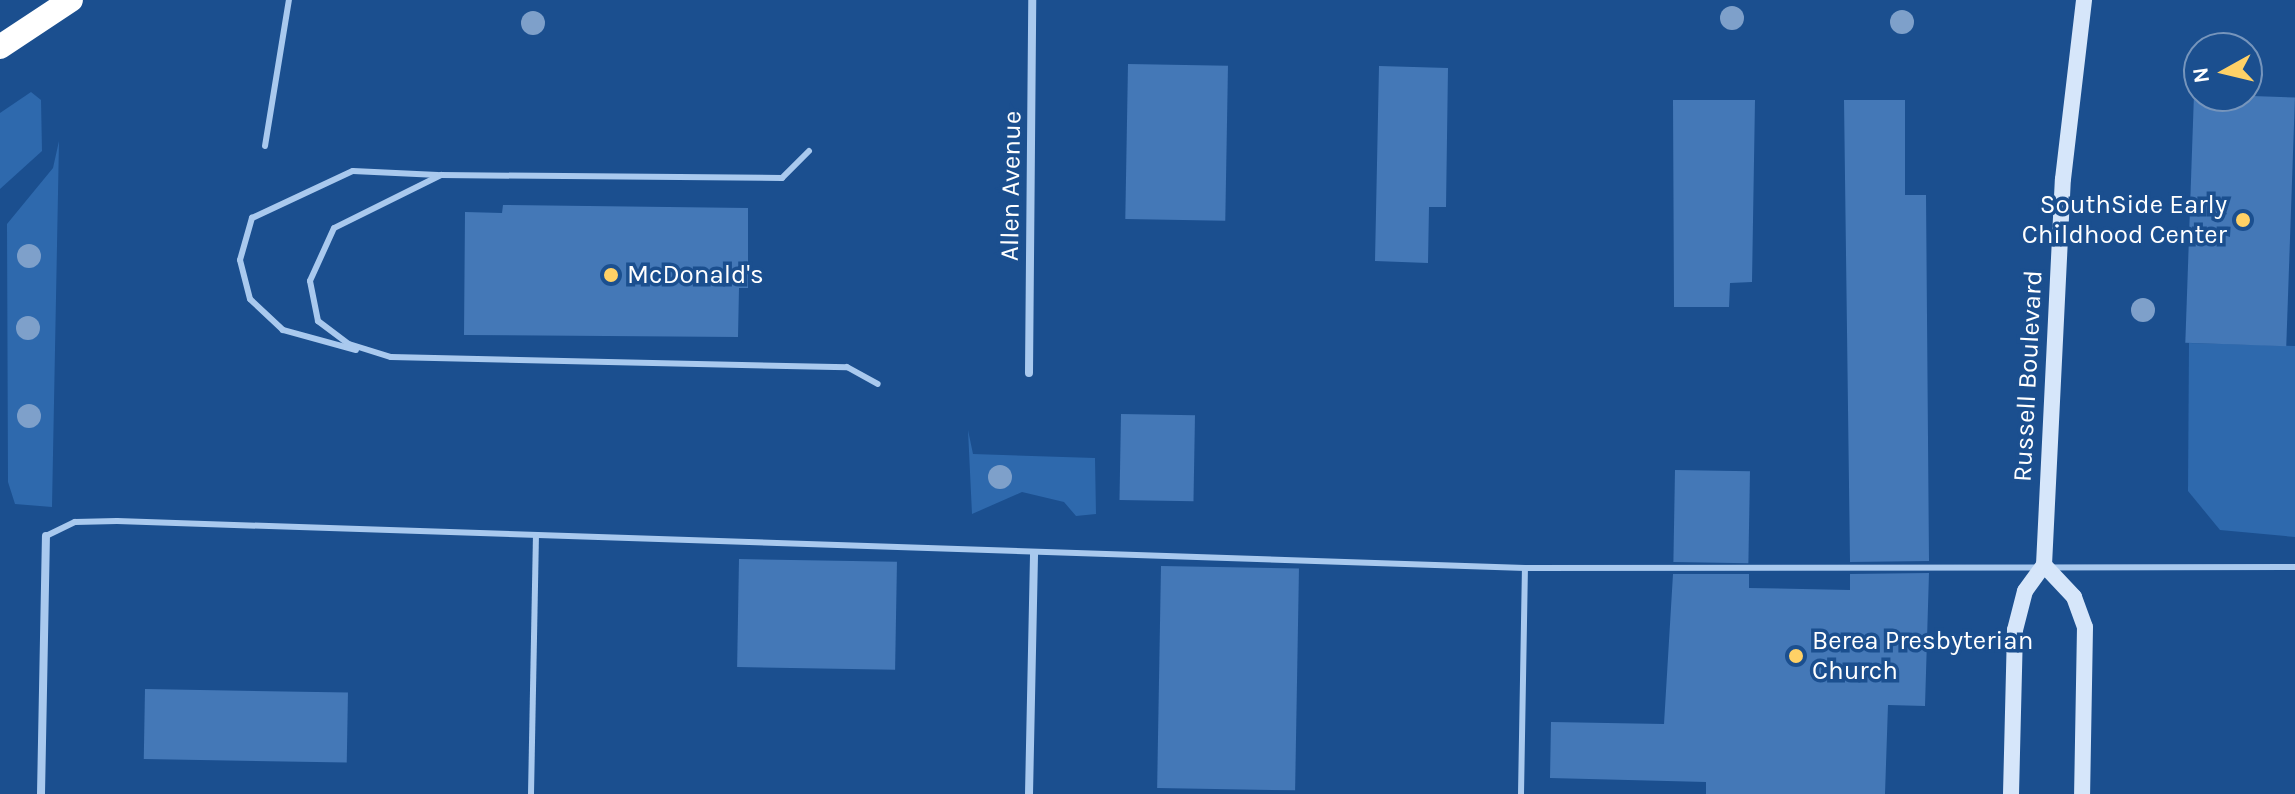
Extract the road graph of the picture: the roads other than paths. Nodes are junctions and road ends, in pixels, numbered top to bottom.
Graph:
1 (71, 0) edge
2 (289, 0) edge
3 (1032, 0) edge
4 (2084, 0) edge
5 (0, 47) edge
6 (265, 146) dead end
7 (809, 151) dead end
8 (441, 175) junction
9 (391, 357) junction
10 (1029, 373) dead end
11 (878, 384) dead end
12 (536, 535) junction
13 (46, 536) joint
14 (1034, 554) junction
15 (2044, 565) junction
16 (2295, 567) edge
17 (1525, 568) junction
18 (41, 794) edge
19 (531, 794) edge
20 (1029, 794) edge
21 (1521, 794) edge
22 (2011, 794) edge
23 (2082, 794) edge

1 - 5 highway
2 - 6 lane
3 - 10 street, Allen Avenue
4 - 15 main road, Russell Boulevard
7 - 8 lane
8 - 9 lane
8 - 9 lane
9 - 11 lane
12 - 13 lane
12 - 14 lane
12 - 19 lane
13 - 18 street
14 - 17 lane
14 - 20 street
15 - 16 lane
15 - 17 lane
15 - 22 main road, Russell Boulevard
15 - 23 main road
17 - 21 lane

